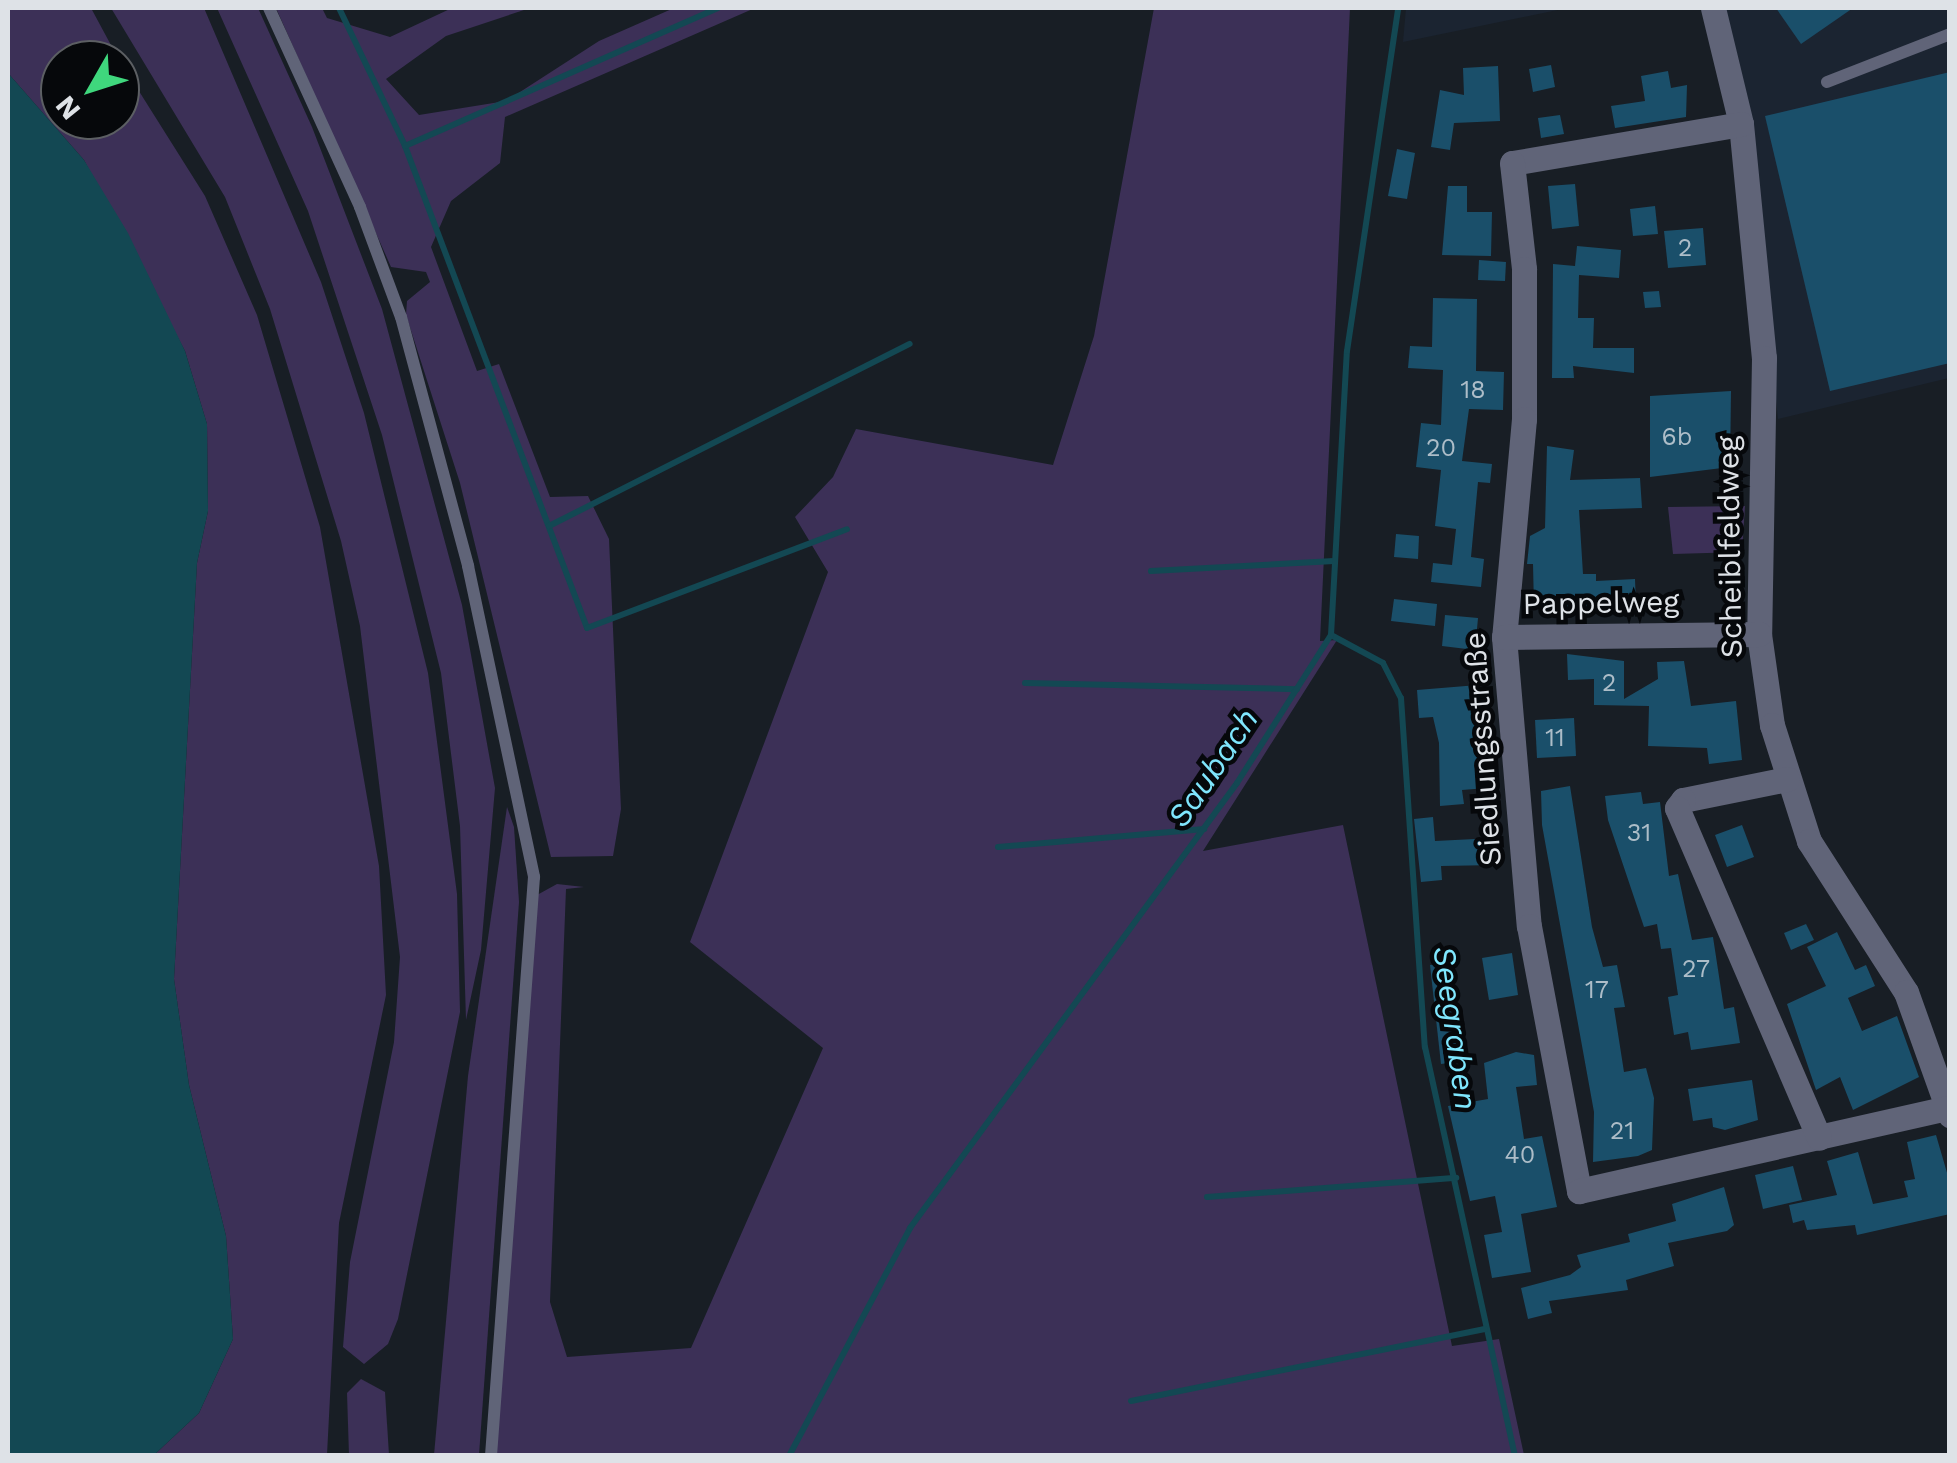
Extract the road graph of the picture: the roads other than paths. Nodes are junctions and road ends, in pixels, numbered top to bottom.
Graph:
1 (269, 8) edge
2 (1713, 8) edge
3 (1950, 34) edge
4 (1827, 82) dead end
5 (1741, 124) junction
6 (1759, 634) junction
7 (1504, 637) junction
8 (1787, 779) junction
9 (1948, 1111) edge
10 (1819, 1138) junction
11 (491, 1456) edge

1 - 11 lane
2 - 5 street, Scheiblfeldweg
3 - 4 lane
5 - 6 street, Scheiblfeldweg
5 - 7 street, Siedlungsstraße
6 - 7 street, Pappelweg
6 - 8 street, Scheiblfeldweg
7 - 10 street, Siedlungsstraße
8 - 9 street, Scheiblfeldweg
8 - 10 street
9 - 10 street, Siedlungsstraße

